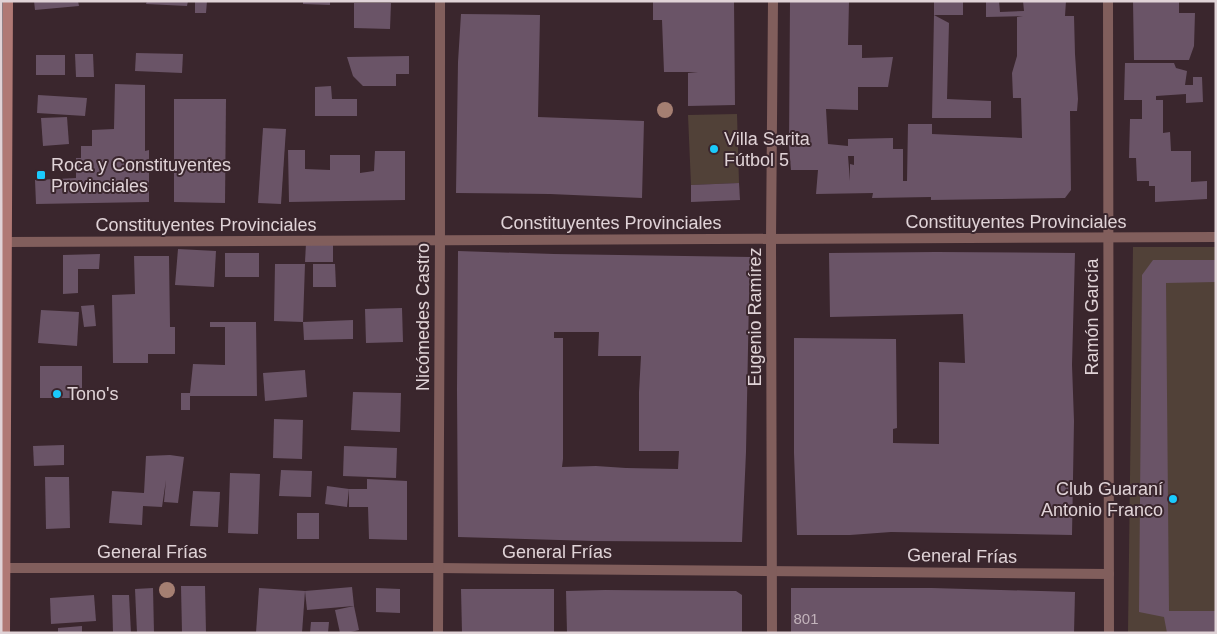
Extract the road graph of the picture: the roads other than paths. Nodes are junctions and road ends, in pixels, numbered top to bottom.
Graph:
1 (8, 1) edge
2 (440, 1) edge
3 (772, 1) edge
4 (1108, 1) edge
5 (4, 204) edge
6 (1216, 237) edge
7 (1108, 238) junction
8 (771, 239) junction
9 (440, 240) junction
10 (6, 242) junction
11 (5, 568) junction
12 (438, 568) junction
13 (773, 570) junction
14 (1109, 574) junction
15 (5, 633) edge
16 (438, 633) edge
17 (772, 633) edge
18 (1109, 633) edge

1 - 5 main road
2 - 9 street, Nicómedes Castro
3 - 8 street, Eugenio Ramírez
4 - 7 street, Ramón García
5 - 10 main road
6 - 7 street, Constituyentes Provinciales
7 - 8 street, Constituyentes Provinciales
7 - 14 street, Ramón García
8 - 9 street, Constituyentes Provinciales
8 - 13 street, Eugenio Ramírez
9 - 10 street, Constituyentes Provinciales
9 - 12 street, Nicómedes Castro
10 - 11 main road
11 - 12 street, General Frías
11 - 15 main road
12 - 13 street, General Frías
12 - 16 street, Nicómedes Castro
13 - 14 street, General Frías
13 - 17 street, Eugenio Ramírez
14 - 18 street, Ramón García

